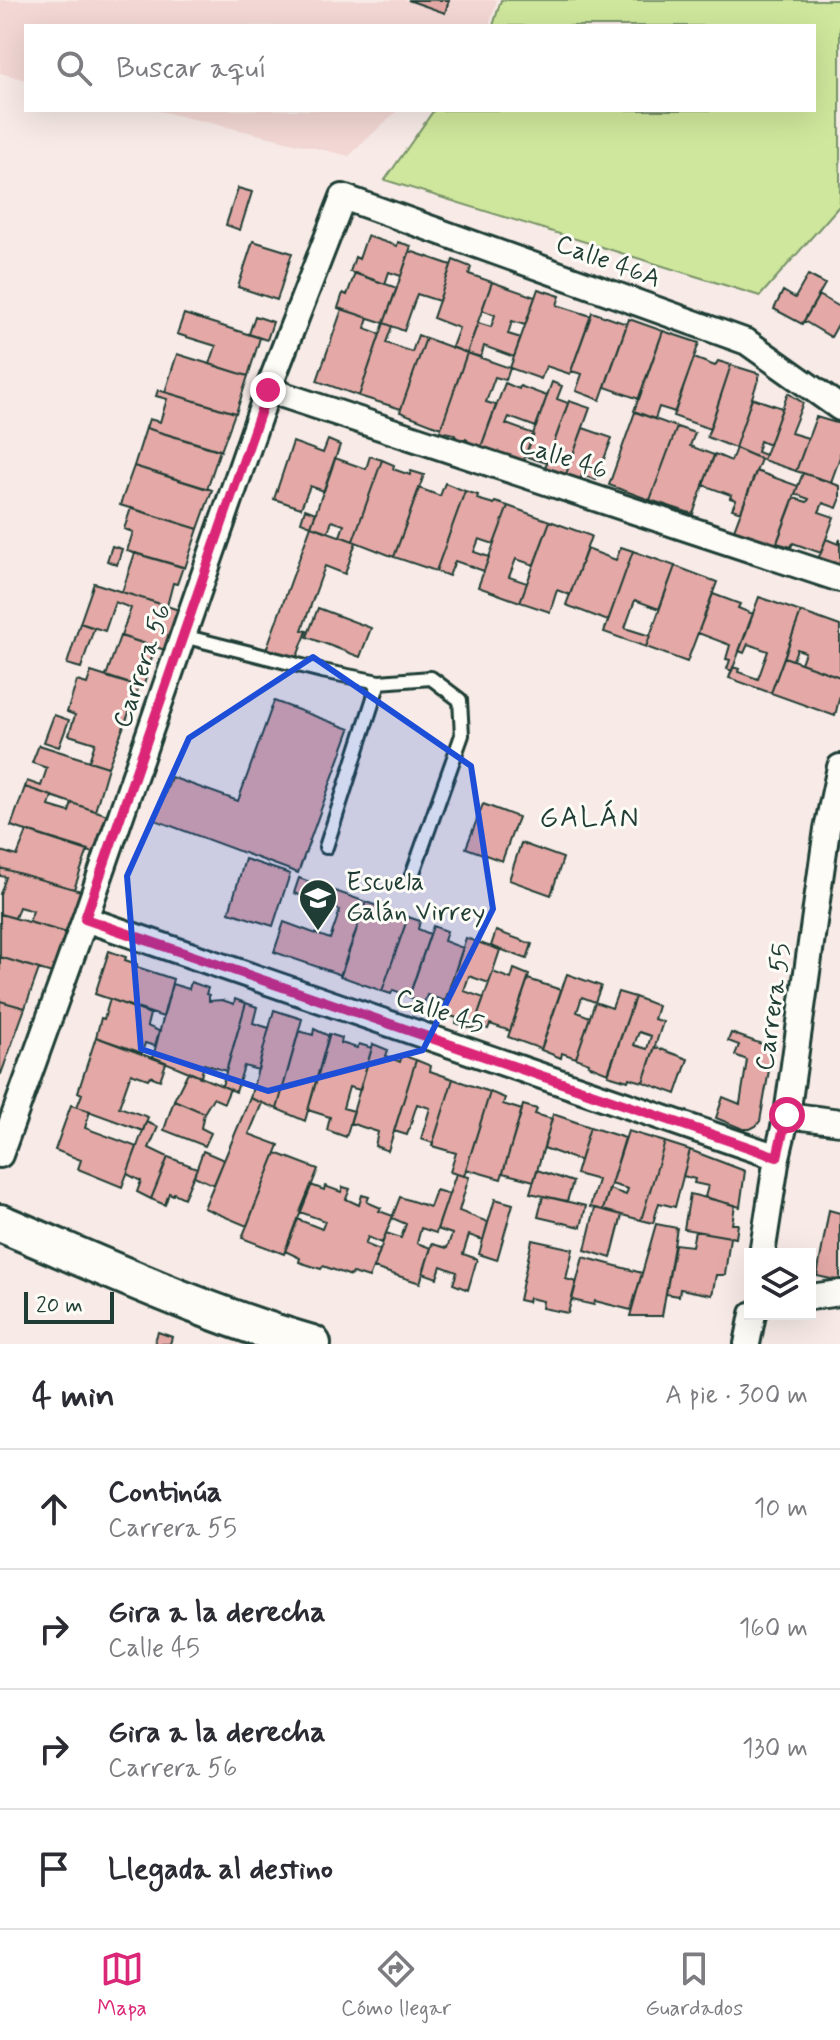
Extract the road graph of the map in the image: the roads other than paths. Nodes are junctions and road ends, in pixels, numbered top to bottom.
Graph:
1 (343, 197) joint
2 (268, 390) junction
3 (840, 408) edge
4 (840, 579) edge
5 (183, 636) junction
6 (379, 682) junction
7 (840, 767) edge
8 (833, 830) edge
9 (326, 847) dead end
10 (410, 881) dead end
11 (85, 919) junction
12 (787, 1115) junction
13 (840, 1122) edge
14 (0, 1155) edge
15 (777, 1157) junction
16 (0, 1223) edge
17 (763, 1248) edge
18 (840, 1293) edge
19 (816, 1296) edge
20 (752, 1320) edge
21 (312, 1344) edge
22 (747, 1344) edge

1 - 2 street, Carrera 56
1 - 3 street, Calle 46A
2 - 4 street, Calle 46
2 - 5 street, Carrera 56
5 - 6 lane
5 - 11 street, Carrera 56
6 - 9 lane
6 - 10 lane
7 - 8 street, Carrera 55
8 - 12 street, Carrera 55
11 - 14 street, Carrera 56
11 - 15 street, Calle 45
12 - 13 street
12 - 15 street, Carrera 55
15 - 17 street, Carrera 55
16 - 21 main road
18 - 19 street
20 - 22 street

